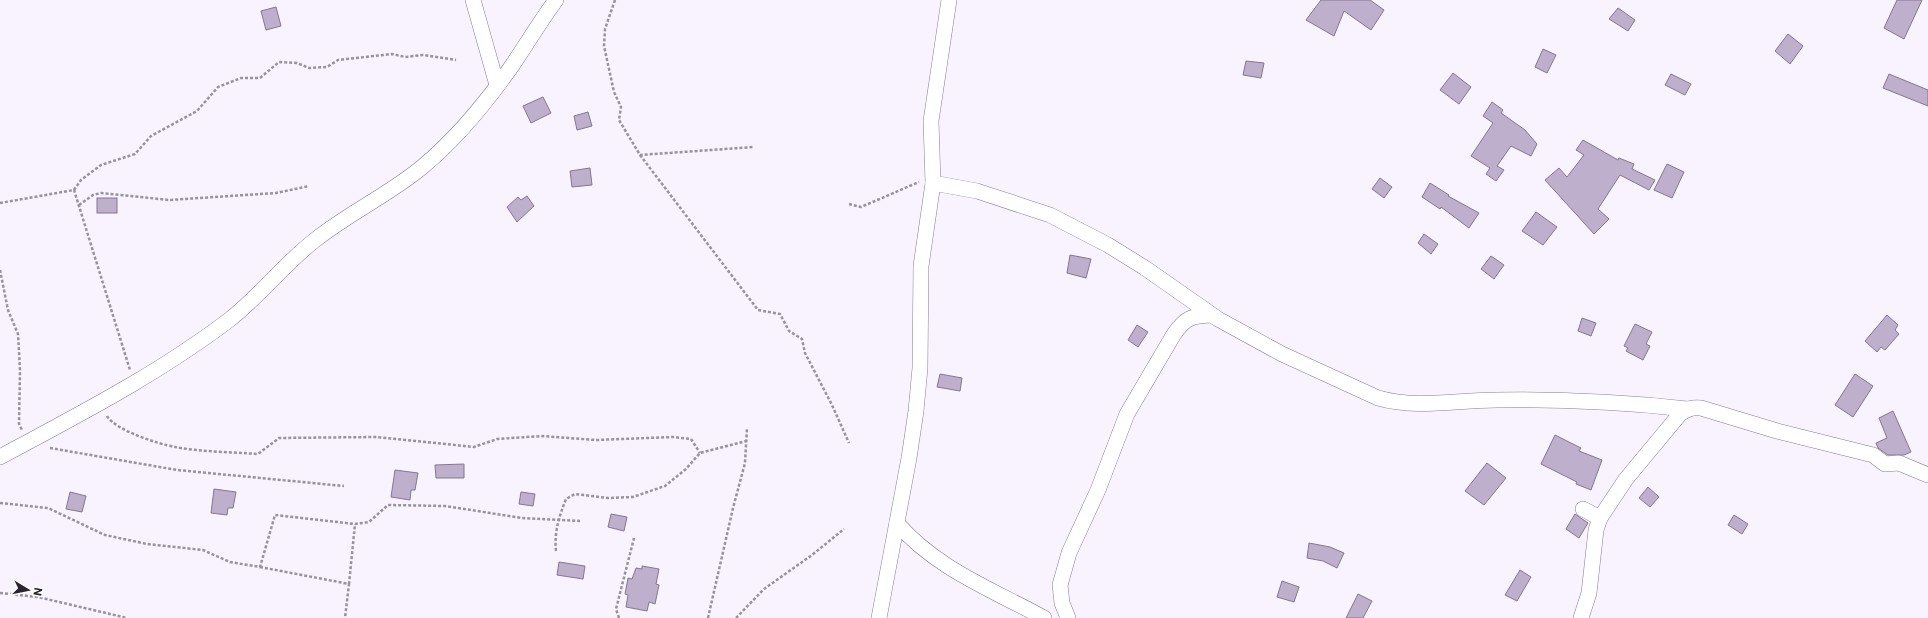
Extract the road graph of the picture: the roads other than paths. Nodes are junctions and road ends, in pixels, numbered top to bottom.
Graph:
1 (473, 0) edge
2 (556, 0) edge
3 (949, 0) edge
4 (497, 85) junction
5 (933, 183) junction
6 (1211, 315) junction
7 (1687, 409) junction
8 (0, 457) edge
9 (1928, 475) edge
10 (1583, 509) dead end
11 (1600, 518) junction
12 (897, 523) junction
13 (879, 618) edge
14 (1044, 618) edge
15 (1068, 618) edge
16 (1581, 618) edge

1 - 4 street
2 - 4 street
3 - 5 street
4 - 8 street
5 - 6 street
5 - 12 street
6 - 7 street
6 - 15 street
7 - 9 street
7 - 11 street
10 - 11 street
11 - 16 street
12 - 13 street
12 - 14 street

